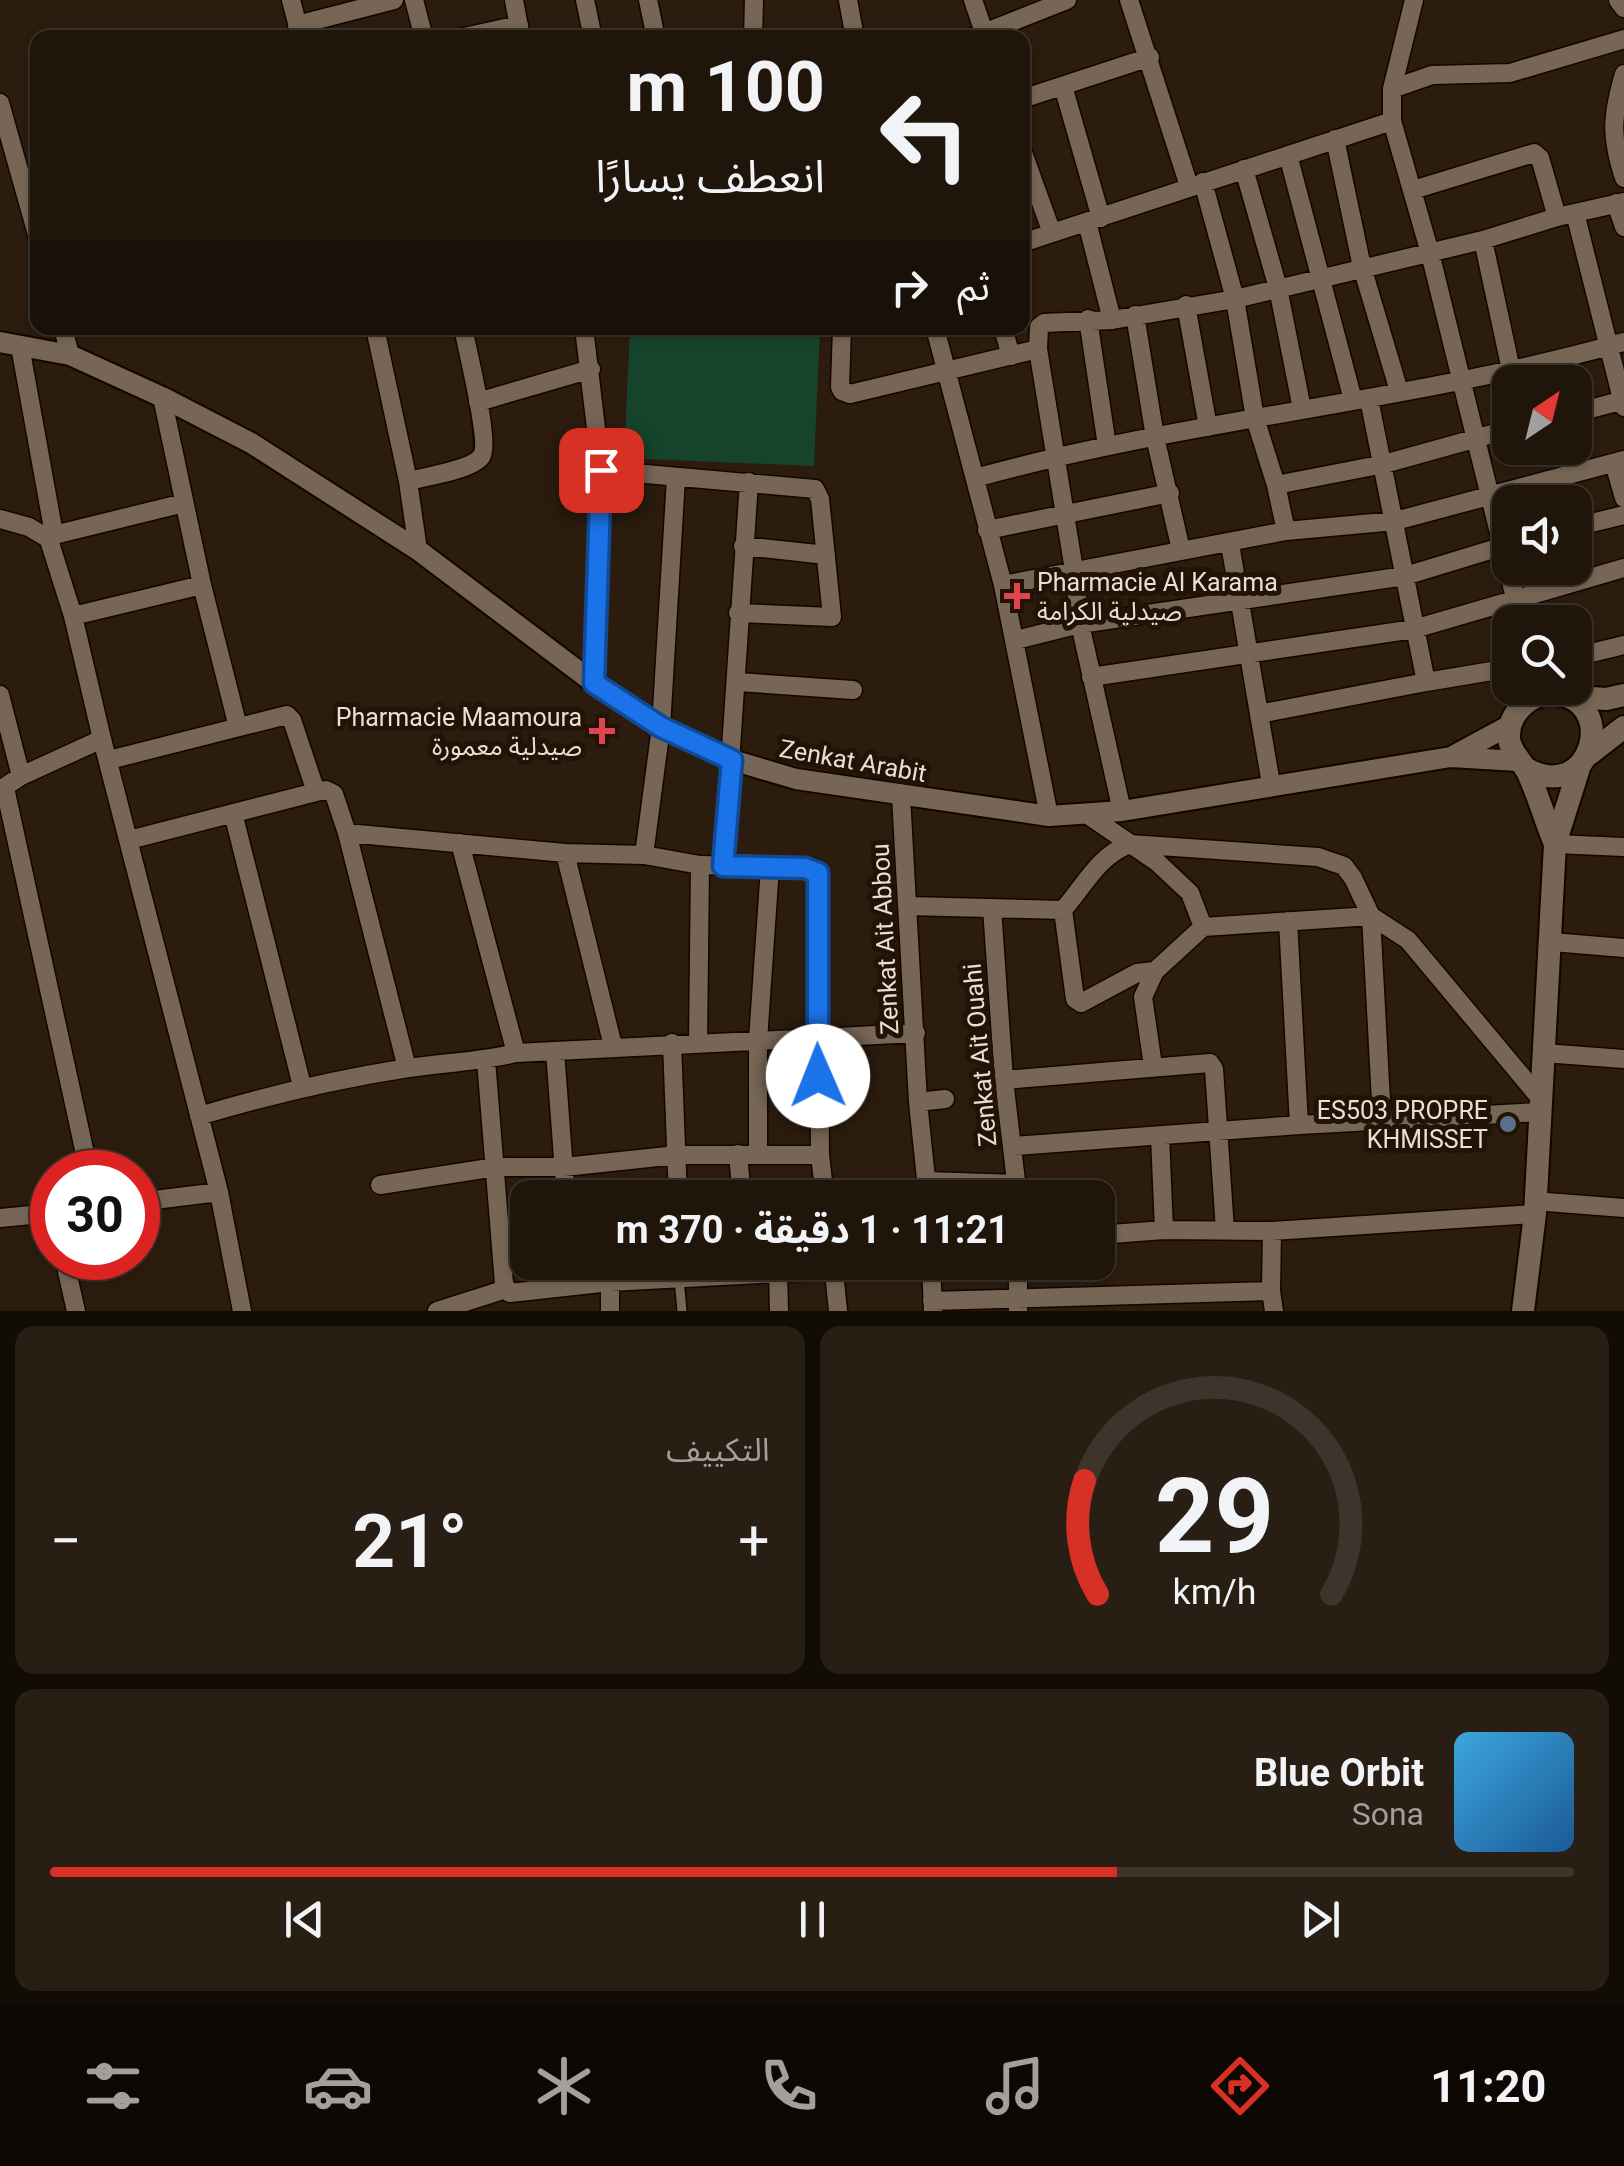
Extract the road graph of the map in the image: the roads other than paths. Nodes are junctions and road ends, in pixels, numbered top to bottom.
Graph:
1 (291, 0) edge
2 (394, 0) edge
3 (414, 0) edge
4 (514, 0) edge
5 (586, 0) edge
6 (648, 0) edge
7 (754, 0) edge
8 (848, 0) edge
9 (973, 0) edge
10 (1067, 0) edge
11 (1129, 0) edge
12 (1414, 0) edge
13 (1618, 0) edge
14 (1624, 8) edge
15 (298, 30) edge
16 (305, 30) edge
17 (422, 30) edge
18 (520, 30) edge
19 (592, 30) edge
20 (654, 30) edge
21 (753, 30) edge
22 (854, 30) edge
23 (980, 30) edge
24 (995, 30) edge
25 (1624, 39) edge
26 (1150, 57) junction
27 (1624, 74) edge
28 (1063, 86) junction
29 (1392, 90) junction
30 (1030, 96) edge
31 (0, 103) edge
32 (1392, 120) junction
33 (1335, 139) junction
34 (1288, 155) junction
35 (1244, 170) junction
36 (1030, 172) edge
37 (1624, 178) edge
38 (1196, 184) junction
39 (1413, 190) junction
40 (1620, 202) edge
41 (30, 210) edge
42 (1566, 215) junction
43 (1094, 220) junction
44 (1624, 227) edge
45 (1052, 233) junction
46 (1030, 240) edge
47 (1483, 240) junction
48 (1430, 252) junction
49 (1362, 267) junction
50 (1320, 278) junction
51 (1278, 288) junction
52 (1235, 299) junction
53 (1186, 305) junction
54 (1135, 316) junction
55 (1088, 318) junction
56 (1112, 320) junction
57 (64, 335) edge
58 (377, 335) edge
59 (464, 335) edge
60 (585, 335) edge
61 (842, 335) edge
62 (937, 335) edge
63 (1005, 335) edge
64 (10, 344) edge
65 (1615, 344) edge
66 (1038, 349) junction
67 (70, 355) junction
68 (1010, 356) junction
69 (1510, 365) edge
70 (1531, 365) edge
71 (591, 368) junction
72 (949, 372) junction
73 (1492, 373) edge
74 (1462, 379) junction
75 (1399, 391) junction
76 (162, 397) junction
77 (1361, 399) junction
78 (478, 402) junction
79 (1623, 402) edge
80 (1592, 408) edge
81 (1302, 409) junction
82 (1254, 418) junction
83 (1208, 427) junction
84 (1492, 434) edge
85 (1154, 437) junction
86 (1476, 438) junction
87 (1106, 446) junction
88 (1056, 456) junction
89 (1619, 461) edge
90 (1384, 464) junction
91 (601, 470) junction
92 (676, 478) junction
93 (975, 478) junction
94 (408, 481) junction
95 (749, 482) junction
96 (1276, 485) junction
97 (1527, 485) edge
98 (1170, 493) junction
99 (1492, 494) joint
100 (1624, 498) edge
101 (184, 503) junction
102 (1064, 514) junction
103 (1624, 514) edge
104 (0, 518) edge
105 (1395, 521) junction
106 (1592, 522) edge
107 (987, 530) junction
108 (1286, 531) junction
109 (52, 537) junction
110 (1230, 544) junction
111 (743, 546) junction
112 (418, 550) junction
113 (1182, 550) junction
114 (1492, 550) edge
115 (826, 555) junction
116 (1624, 568) edge
117 (1074, 570) junction
118 (1405, 576) junction
119 (1003, 584) junction
120 (202, 585) junction
121 (1514, 585) edge
122 (1516, 597) junction
123 (1241, 602) junction
124 (1518, 605) edge
125 (738, 613) junction
126 (73, 616) junction
127 (1080, 624) junction
128 (1414, 629) junction
129 (1016, 640) junction
130 (1624, 645) edge
131 (1592, 653) edge
132 (1250, 654) junction
133 (1492, 671) edge
134 (1091, 677) junction
135 (738, 682) junction
136 (1426, 682) junction
137 (594, 683) junction
138 (853, 690) dead end
139 (0, 696) edge
140 (1592, 696) edge
141 (1624, 696) edge
142 (1579, 705) edge
143 (1517, 706) edge
144 (1260, 714) junction
145 (238, 727) junction
146 (661, 727) junction
147 (1624, 727) edge
148 (102, 739) junction
149 (1451, 756) junction
150 (108, 760) junction
151 (732, 760) junction
152 (1584, 760) junction
153 (1522, 764) junction
154 (21, 776) junction
155 (1272, 784) junction
156 (2, 789) edge
157 (316, 792) junction
158 (901, 796) junction
159 (1122, 811) junction
160 (233, 813) junction
161 (1088, 815) junction
162 (1050, 816) junction
163 (347, 833) junction
164 (129, 840) junction
165 (460, 843) junction
166 (1130, 844) junction
167 (1555, 844) junction
168 (1624, 847) edge
169 (565, 853) junction
170 (644, 854) junction
171 (700, 865) junction
172 (723, 866) junction
173 (770, 867) junction
174 (907, 906) junction
175 (992, 908) junction
176 (1064, 910) junction
177 (1371, 916) junction
178 (1288, 921) junction
179 (1203, 927) junction
180 (1552, 942) junction
181 (1624, 948) edge
182 (1154, 971) junction
183 (916, 1033) junction
184 (818, 1036) junction
185 (758, 1040) junction
186 (672, 1043) junction
187 (698, 1044) junction
188 (613, 1046) junction
189 (555, 1051) junction
190 (516, 1052) junction
191 (1544, 1053) junction
192 (1624, 1059) edge
193 (486, 1060) junction
194 (1153, 1066) junction
195 (406, 1068) junction
196 (1004, 1080) junction
197 (302, 1086) junction
198 (945, 1099) dead end
199 (918, 1102) junction
200 (1540, 1105) junction
201 (198, 1116) junction
202 (1382, 1120) junction
203 (1300, 1125) junction
204 (1218, 1132) junction
205 (1160, 1136) junction
206 (1014, 1146) junction
207 (84, 1150) edge
208 (758, 1153) junction
209 (738, 1154) junction
210 (677, 1155) junction
211 (820, 1155) junction
212 (564, 1167) junction
213 (496, 1168) junction
214 (565, 1180) edge
215 (678, 1180) edge
216 (740, 1180) edge
217 (823, 1180) edge
218 (926, 1180) edge
219 (1017, 1180) edge
220 (380, 1184) dead end
221 (219, 1192) junction
222 (160, 1199) edge
223 (1534, 1207) junction
224 (1624, 1208) edge
225 (30, 1215) edge
226 (0, 1218) edge
227 (1164, 1230) junction
228 (1225, 1230) junction
229 (1272, 1231) junction
230 (1115, 1234) edge
231 (69, 1280) edge
232 (572, 1280) edge
233 (622, 1280) edge
234 (680, 1280) edge
235 (778, 1280) edge
236 (835, 1280) edge
237 (932, 1280) edge
238 (610, 1282) junction
239 (572, 1286) junction
240 (506, 1290) junction
241 (1271, 1291) junction
242 (1018, 1305) edge
243 (933, 1306) edge
244 (467, 1307) edge
245 (76, 1311) edge
246 (242, 1311) edge
247 (437, 1311) edge
248 (610, 1311) edge
249 (682, 1311) edge
250 (780, 1311) edge
251 (838, 1311) edge
252 (1274, 1311) edge
253 (1523, 1311) edge

1 - 15 street
2 - 16 street
3 - 17 street
4 - 18 street
5 - 19 street
6 - 20 street
7 - 21 street
8 - 22 street
9 - 23 street
10 - 24 street
11 - 26 street
12 - 29 street
13 - 14 street
25 - 29 street
26 - 28 street
26 - 38 street
27 - 37 street
28 - 30 street
28 - 43 street
29 - 32 street
31 - 41 street
32 - 33 street
32 - 39 street
33 - 34 street
33 - 49 street
34 - 35 street
34 - 50 street
35 - 38 street
35 - 51 street
36 - 45 street
38 - 43 street
38 - 52 street
39 - 42 street
39 - 48 street
40 - 42 street
40 - 44 street
42 - 47 street
42 - 65 street
43 - 45 street
43 - 56 street
45 - 46 street
47 - 48 street
47 - 69 street
48 - 49 street
48 - 74 street
49 - 50 street
49 - 75 street
50 - 51 street
50 - 77 street
51 - 52 street
51 - 81 street
52 - 53 street
52 - 82 street
53 - 54 street
53 - 83 street
54 - 56 street
54 - 85 street
55 - 56 street
55 - 66 street
55 - 87 street
57 - 67 street
58 - 94 street
59 - 78 street
60 - 71 street
61 - 72 street
62 - 72 street
63 - 68 street
64 - 67 street, Zenkat Arabit
64 - 109 street
65 - 70 street
65 - 79 street
66 - 68 street
66 - 88 street
67 - 76 street, Zenkat Arabit
68 - 72 street
71 - 78 street
71 - 91 street
72 - 93 street
73 - 74 street
74 - 75 street
74 - 86 street
75 - 77 street
76 - 101 street
76 - 112 street, Zenkat Arabit
77 - 81 street
77 - 90 street
78 - 94 street
79 - 80 street
81 - 82 street
82 - 83 street
82 - 96 street
83 - 85 street
84 - 86 street
85 - 87 street
85 - 98 street
86 - 90 street
86 - 99 street
87 - 88 street
88 - 93 street
88 - 102 street
89 - 97 street
89 - 100 street
90 - 96 street
90 - 105 street
91 - 92 street
91 - 137 street
92 - 95 street
92 - 146 street
93 - 107 street
94 - 112 street
95 - 111 street
95 - 115 street
96 - 108 street
98 - 102 street
98 - 113 street
99 - 105 street
101 - 109 street
101 - 120 street
102 - 107 street
102 - 117 street
103 - 106 street
104 - 109 street
105 - 108 street
105 - 118 street
107 - 119 street
108 - 110 street
109 - 126 street
110 - 113 street
110 - 123 street
111 - 115 street
111 - 125 street
112 - 137 street, Zenkat Arabit
113 - 117 street
114 - 118 street
115 - 125 street
116 - 122 street
117 - 119 street
117 - 127 street
118 - 123 street
118 - 128 street
119 - 129 street
120 - 126 street
120 - 145 street
121 - 122 street
122 - 124 street
122 - 128 street
123 - 127 street
123 - 132 street
125 - 135 street
126 - 148 street
127 - 129 street
127 - 134 street
128 - 132 street
128 - 136 street
129 - 162 street
130 - 131 street
132 - 134 street
132 - 144 street
133 - 136 street
134 - 159 street
135 - 138 street
135 - 151 street
136 - 144 street
137 - 146 street, Zenkat Arabit
139 - 154 street
140 - 141 main road
142 - 152 main road
143 - 149 street
143 - 153 main road
144 - 155 street
145 - 150 street
145 - 157 street
146 - 151 street, Zenkat Arabit
146 - 170 street
147 - 152 main road
148 - 150 street
148 - 154 street
149 - 153 street
149 - 155 street, Zenkat Arabit
150 - 164 street
151 - 158 street, Zenkat Arabit
151 - 172 street
152 - 153 main road
152 - 167 main road
153 - 167 main road
154 - 156 street
155 - 159 street, Zenkat Arabit
156 - 207 street
157 - 160 street
157 - 163 street
158 - 162 street, Zenkat Arabit
158 - 174 street, Zenkat Ait Abbou
159 - 161 street, Zenkat Arabit
160 - 164 street
160 - 197 street
161 - 162 street, Zenkat Arabit
161 - 166 street
163 - 165 street
163 - 195 street
164 - 201 street
165 - 169 street
165 - 190 street
166 - 176 street
166 - 177 street
166 - 179 street
167 - 168 street
167 - 180 main road
169 - 170 street
169 - 188 street
170 - 171 street
171 - 172 street
171 - 187 street
172 - 173 street
173 - 184 street
173 - 185 street
174 - 175 street
174 - 183 street, Zenkat Ait Abbou
175 - 176 street
175 - 196 street, Zenkat Ait Ouahi
176 - 182 street
177 - 178 street
177 - 200 street
177 - 202 street
178 - 179 street
178 - 203 street
179 - 182 street
180 - 181 street
180 - 191 main road
182 - 194 street
183 - 184 street
183 - 199 street, Zenkat Ait Abbou
184 - 185 street
184 - 211 street
185 - 187 street
185 - 208 street
186 - 187 street
186 - 188 street
186 - 210 street
188 - 189 street
189 - 190 street
189 - 212 street
190 - 193 street
191 - 192 street
191 - 200 main road
193 - 195 street
193 - 213 street
194 - 196 street
194 - 204 street
195 - 197 street
196 - 206 street, Zenkat Ait Ouahi
197 - 201 street
198 - 199 street
199 - 218 street, Zenkat Ait Abbou
200 - 202 street
200 - 223 main road
201 - 221 street
202 - 203 street
203 - 204 street
204 - 205 street
204 - 228 street
205 - 206 street
205 - 227 street
206 - 219 street, Zenkat Ait Ouahi
208 - 209 street
208 - 211 street
209 - 210 street
209 - 216 street
210 - 212 street
210 - 215 street
211 - 217 street
212 - 213 street
212 - 214 street
213 - 220 street
213 - 240 street
221 - 222 street
221 - 246 street
223 - 224 street
223 - 229 street
223 - 253 main road
225 - 226 street
227 - 228 street
227 - 230 street
228 - 229 street
229 - 241 street
231 - 245 street
232 - 239 street
233 - 238 street
234 - 249 lane
235 - 250 street
236 - 251 street
237 - 243 street
238 - 239 street
238 - 248 street
239 - 240 street
240 - 244 street
241 - 242 street
241 - 252 street
242 - 243 street
244 - 247 street

